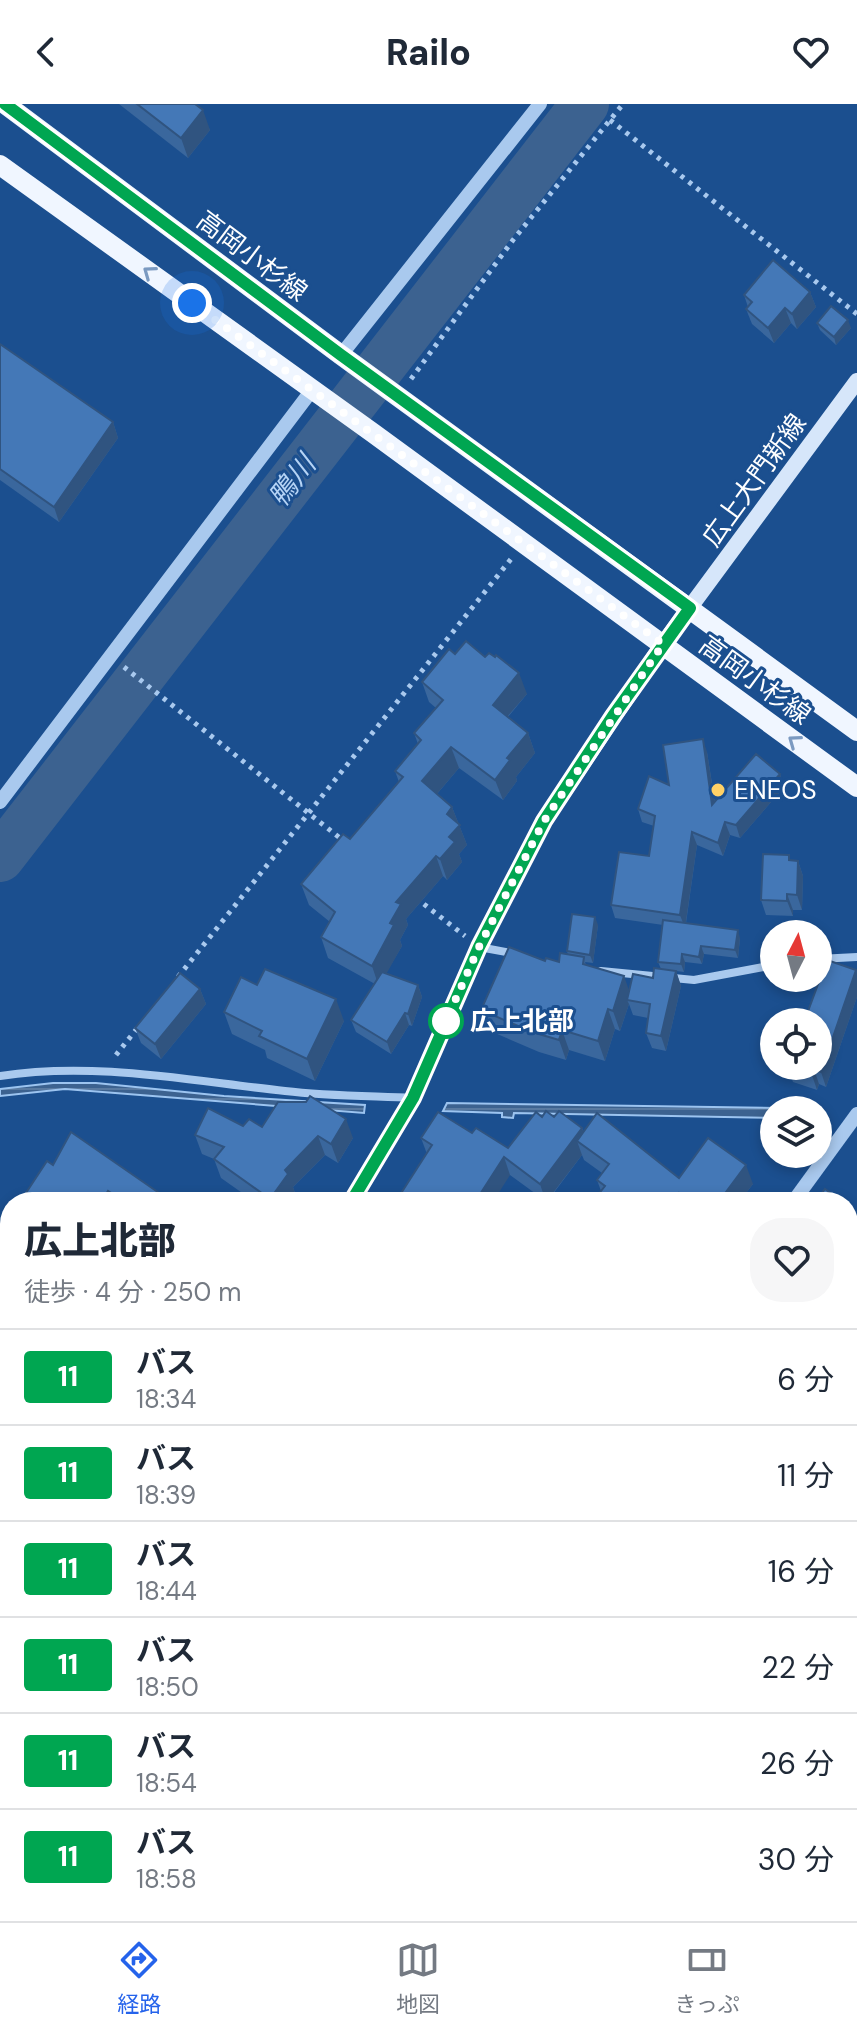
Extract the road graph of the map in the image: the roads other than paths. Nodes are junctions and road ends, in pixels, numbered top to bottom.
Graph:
1 (5, 104) edge
2 (540, 104) edge
3 (0, 165) edge
4 (347, 359) junction
5 (857, 381) edge
6 (319, 395) junction
7 (690, 608) junction
8 (663, 644) junction
9 (857, 731) edge
10 (857, 787) edge
11 (0, 802) edge
12 (479, 947) junction
13 (525, 956) edge
14 (857, 957) edge
15 (832, 958) edge
16 (760, 968) edge
17 (596, 970) edge
18 (0, 1076) edge
19 (413, 1098) junction
20 (857, 1114) edge
21 (357, 1192) edge
22 (800, 1192) edge

1 - 4 main road, 高岡小杉線
2 - 4 street
6 -> 3 main road, 高岡小杉線
4 - 7 main road, 高岡小杉線
5 - 7 main road, 広上大門新線
6 - 8 main road, 高岡小杉線
6 - 11 street
7 - 8 main road, 広上大門新線
7 - 9 main road, 高岡小杉線
10 -> 8 main road, 高岡小杉線
8 - 12 main road, 広上大門新線
12 - 13 street
12 - 19 main road, 広上大門新線
14 - 15 street
16 - 17 street
18 - 19 street
19 - 21 main road, 広上大門新線
20 - 22 street

